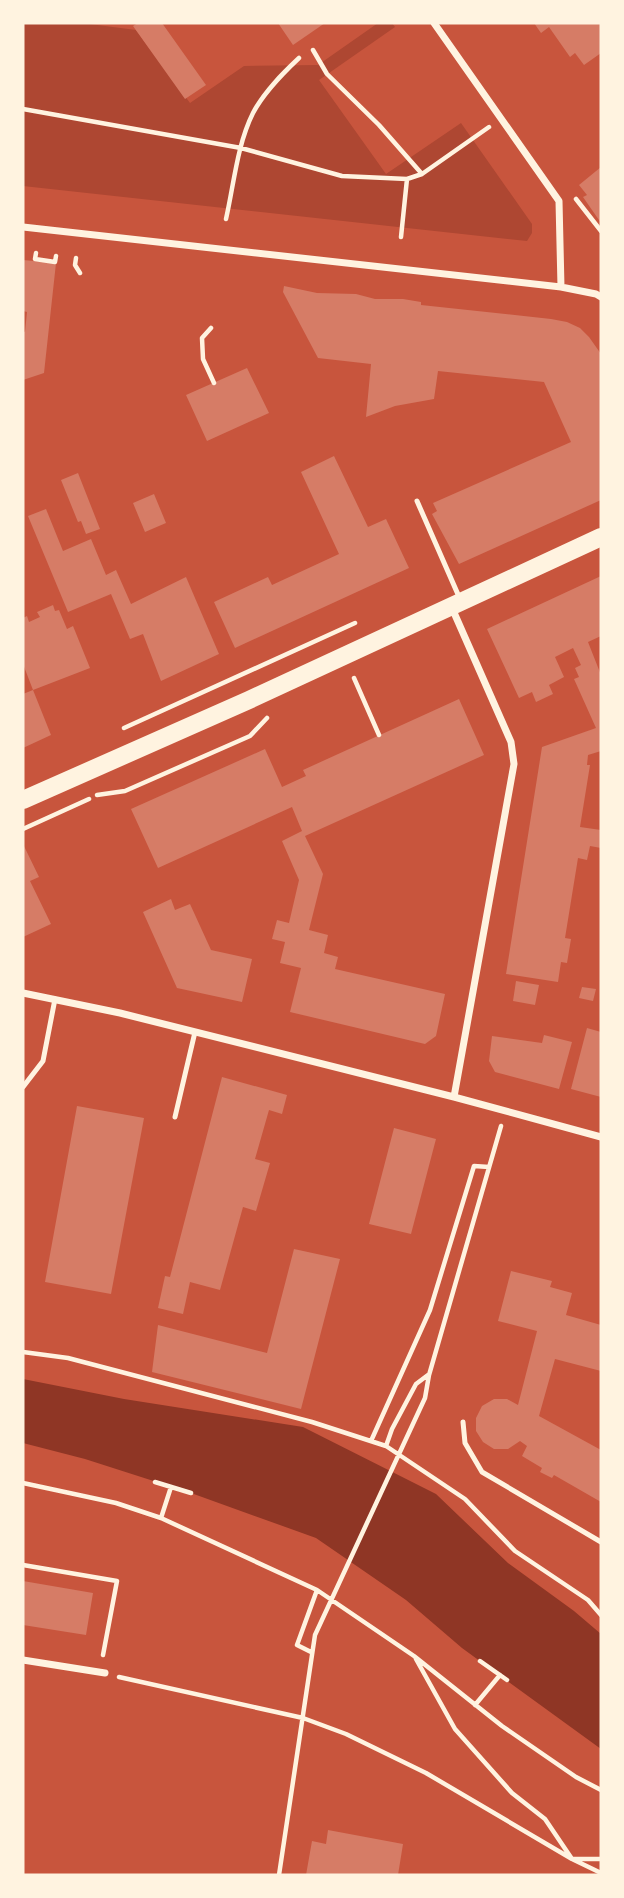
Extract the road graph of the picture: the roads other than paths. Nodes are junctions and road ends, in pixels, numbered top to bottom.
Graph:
1 (435, 23) edge
2 (23, 227) edge
3 (561, 287) junction
4 (601, 297) edge
5 (417, 501) dead end
6 (601, 537) edge
7 (457, 604) junction
8 (23, 800) edge
9 (23, 993) edge
10 (55, 999) junction
11 (195, 1032) junction
12 (23, 1087) edge
13 (454, 1097) junction
14 (175, 1117) dead end
15 (601, 1137) edge
16 (463, 1422) dead end
17 (601, 1542) edge
18 (23, 1660) edge
19 (105, 1673) road end

1 - 3 street
2 - 3 street
3 - 4 street
5 - 7 lane
6 - 7 main road
7 - 8 main road
7 - 13 street
9 - 10 street
10 - 11 street
10 - 12 lane
11 - 13 street
11 - 14 lane
13 - 15 street
16 - 17 lane
18 - 19 street

